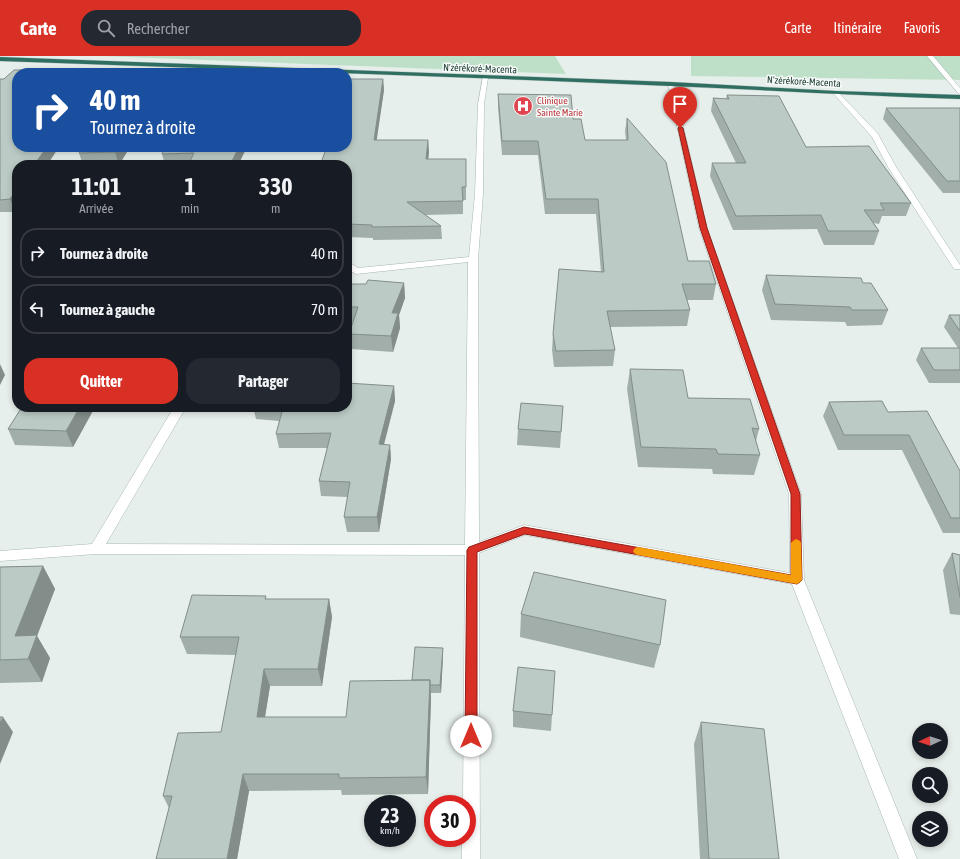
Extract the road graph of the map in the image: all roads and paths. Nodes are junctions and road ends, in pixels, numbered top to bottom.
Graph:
1 (930, 56) edge
2 (0, 59) edge
3 (230, 68) edge
4 (352, 73) edge
5 (485, 78) junction
6 (671, 84) junction
7 (960, 92) edge
8 (836, 93) junction
9 (960, 97) edge
10 (473, 259) junction
11 (957, 267) dead end
12 (352, 268) edge
13 (177, 412) edge
14 (96, 549) junction
15 (472, 550) junction
16 (0, 556) edge
17 (797, 580) junction
18 (471, 859) edge
19 (908, 859) edge

1 - 7 street
2 - 3 highway, N'zérékoré-Macenta
4 - 5 highway, N'zérékoré-Macenta
5 - 6 highway, N'zérékoré-Macenta
5 - 10 street
6 - 8 highway, N'zérékoré-Macenta
6 - 17 street
8 - 9 highway, N'zérékoré-Macenta
8 - 11 street
10 - 12 street
10 - 15 street
13 - 14 street
14 - 15 street
14 - 16 street
15 - 17 street
15 - 18 street
17 - 19 street

